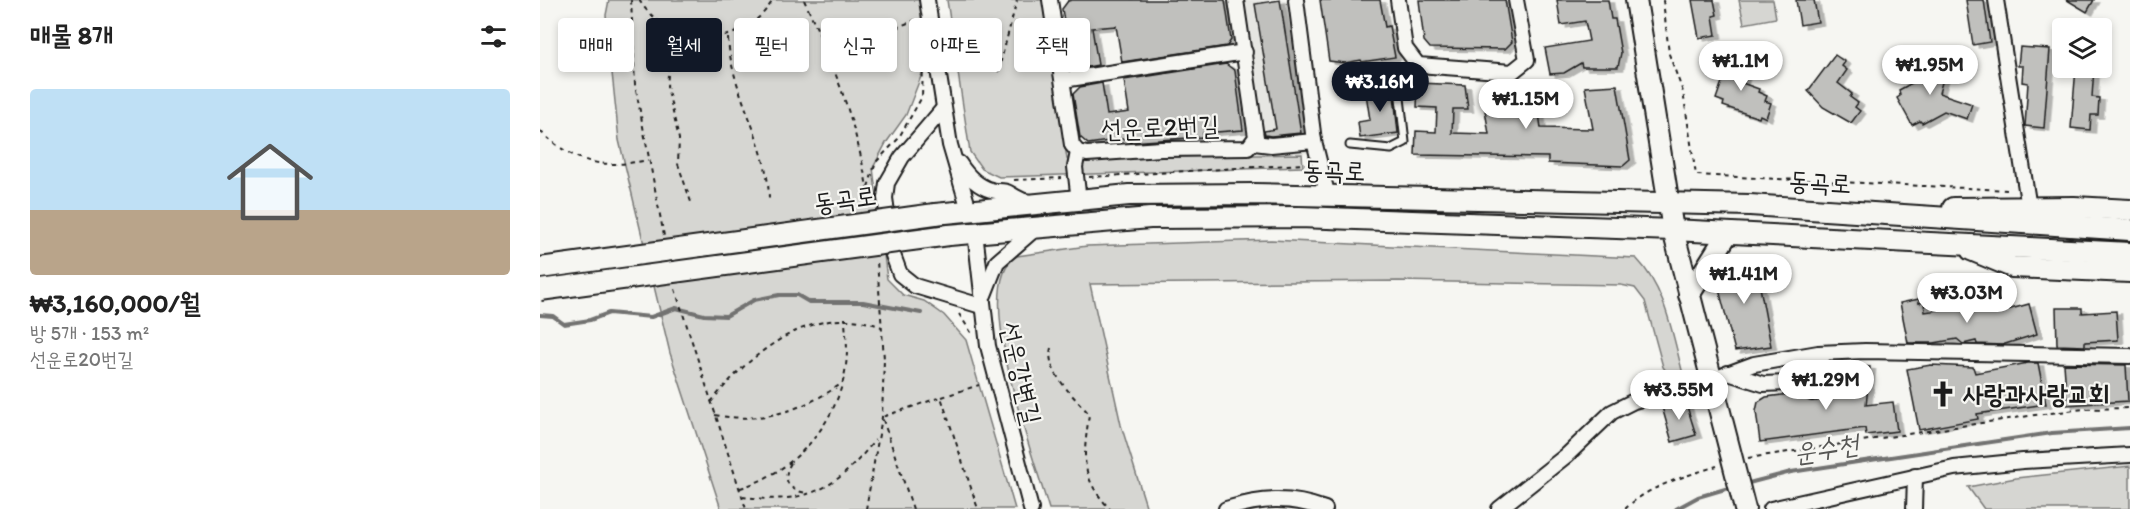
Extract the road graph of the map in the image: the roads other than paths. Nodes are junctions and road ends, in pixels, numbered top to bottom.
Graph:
1 (1050, 0) edge
2 (1236, 0) edge
3 (1296, 0) edge
4 (1398, 0) edge
5 (1516, 0) edge
6 (1636, 0) edge
7 (1996, 0) edge
8 (923, 5) edge
9 (1245, 52) junction
10 (1063, 80) junction
11 (1341, 83) dead end
12 (943, 109) junction
13 (1314, 141) junction
14 (1254, 143) junction
15 (950, 145) junction
16 (1350, 145) dead end
17 (1078, 152) junction
18 (1328, 197) junction
19 (2027, 200) junction
20 (1079, 201) junction
21 (1055, 203) junction
22 (1669, 203) junction
23 (969, 210) junction
24 (1852, 210) junction
25 (2130, 210) edge
26 (1038, 227) junction
27 (1673, 230) junction
28 (2130, 230) edge
29 (975, 232) junction
30 (1728, 233) junction
31 (1960, 245) junction
32 (2130, 253) edge
33 (540, 268) edge
34 (2130, 272) edge
35 (540, 290) edge
36 (1689, 295) junction
37 (981, 306) junction
38 (1824, 353) junction
39 (2130, 356) edge
40 (1719, 377) junction
41 (2130, 455) edge
42 (1915, 476) junction
43 (1745, 507) edge
44 (1031, 509) edge
45 (1226, 509) edge
46 (1325, 509) edge
47 (1499, 509) edge
48 (1771, 509) edge
49 (1914, 509) edge

1 - 10 street, 선운로2번길
2 - 9 street, 선운로2번길
3 - 13 street
4 - 5 street
6 - 22 main road
7 - 19 street
8 - 12 street
9 - 10 street
9 - 14 street, 선운로2번길
10 - 17 street, 선운로2번길
11 - 16 lane
12 - 15 street
12 - 37 street, 선운강변길
13 - 14 street
13 - 18 street
14 - 17 street, 선운로2번길
15 - 21 street
15 - 23 street
17 - 20 street
18 - 20 main road, 동곡로
18 - 22 main road, 동곡로
19 - 24 main road
19 - 25 main road
20 - 21 main road, 동곡로
21 - 23 main road, 동곡로
22 - 24 main road, 동곡로
22 - 27 main road
23 - 33 main road, 동곡로, bridge
24 - 28 main road, 동곡로
26 - 27 main road, 동곡로
26 - 29 main road, 동곡로
26 - 37 street
27 - 30 main road, 동곡로
27 - 36 main road
29 - 35 main road, 동곡로, bridge
29 - 37 street
30 - 31 main road, 동곡로
30 - 36 main road
31 - 32 main road, 동곡로
31 - 34 main road
36 - 40 main road
37 - 44 street, 선운강변길
38 - 39 street
38 - 40 street
38 - 40 street
40 - 43 main road
40 - 47 street
41 - 42 street
42 - 48 street
42 - 49 street
45 - 46 street

